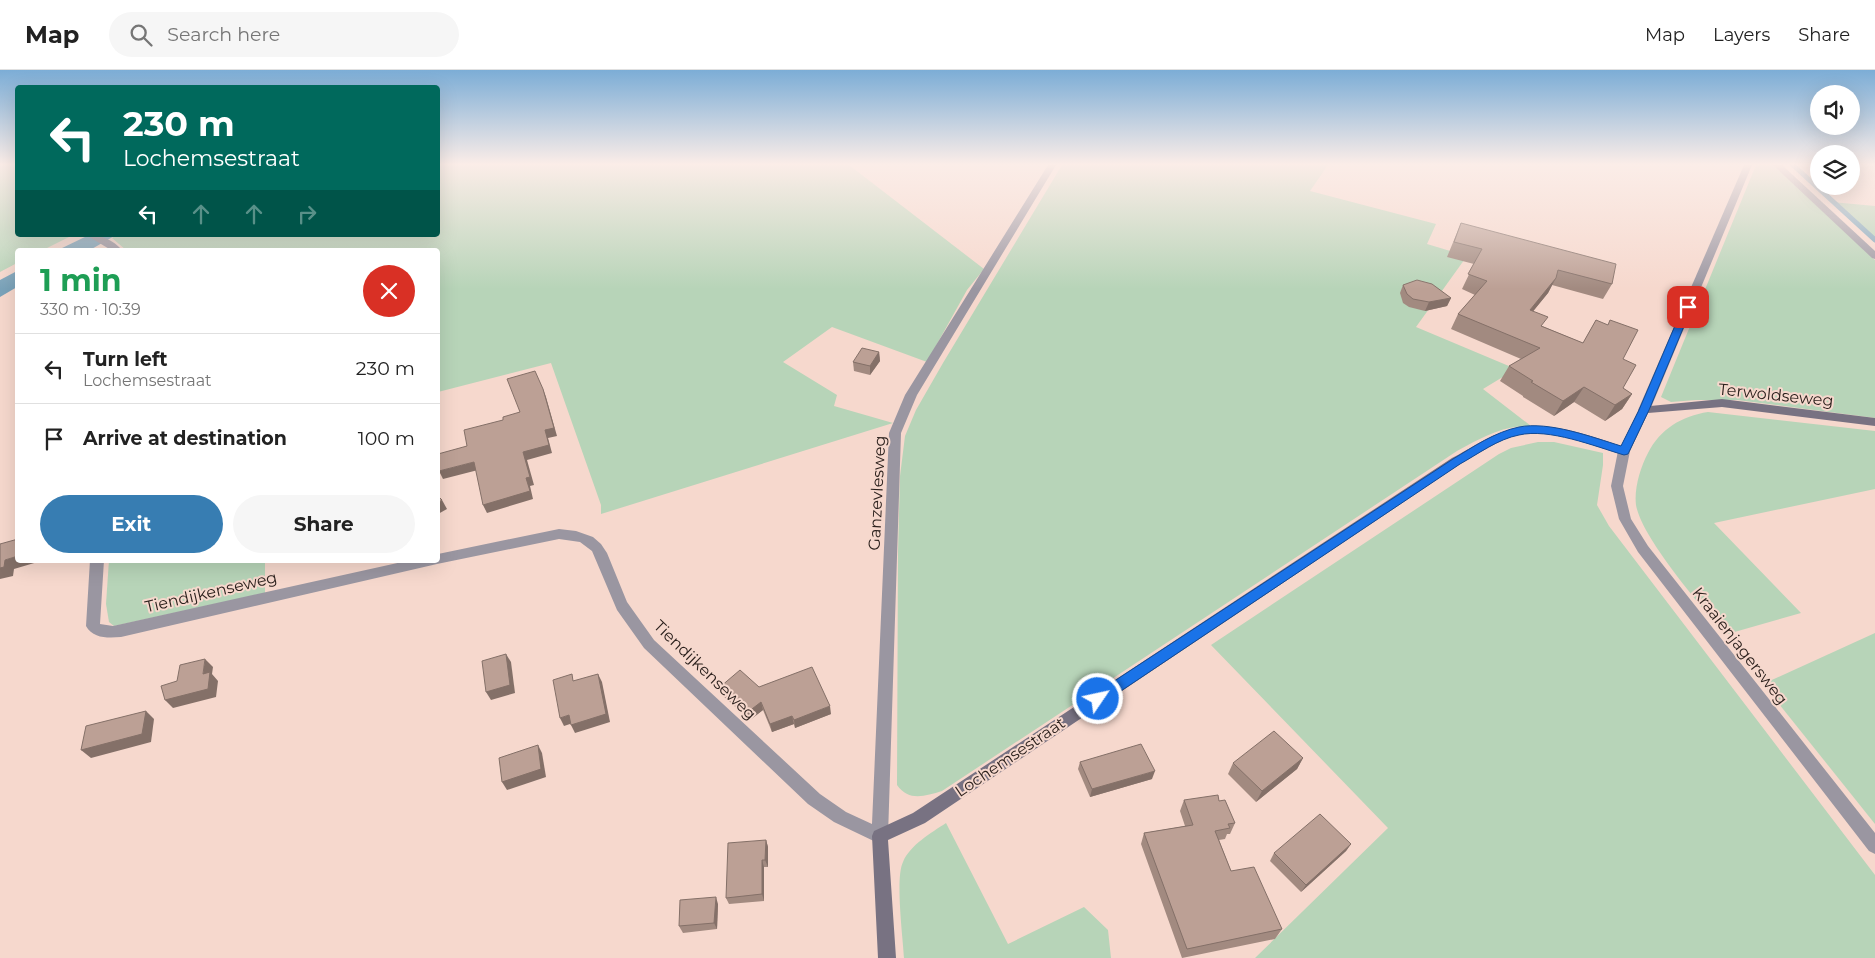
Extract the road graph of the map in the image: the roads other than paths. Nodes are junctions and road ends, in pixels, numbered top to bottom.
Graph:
1 (1027, 206) edge
2 (1730, 206) edge
3 (1822, 206) edge
4 (96, 237) edge
5 (115, 248) edge
6 (1875, 256) edge
7 (1644, 410) junction
8 (1875, 422) edge
9 (1624, 451) junction
10 (440, 559) edge
11 (96, 563) edge
12 (420, 563) edge
13 (880, 836) junction
14 (1875, 846) edge
15 (887, 958) edge

1 - 13 street, Ganzevlesweg
2 - 7 street
3 - 6 street
4 - 5 street
7 - 8 street, Terwoldseweg
7 - 9 street
9 - 13 street, Lochemsestraat
9 - 14 street, Kraaienjagersweg
10 - 13 street, Tiendijkenseweg
11 - 12 street, Tiendijkenseweg
13 - 15 street

